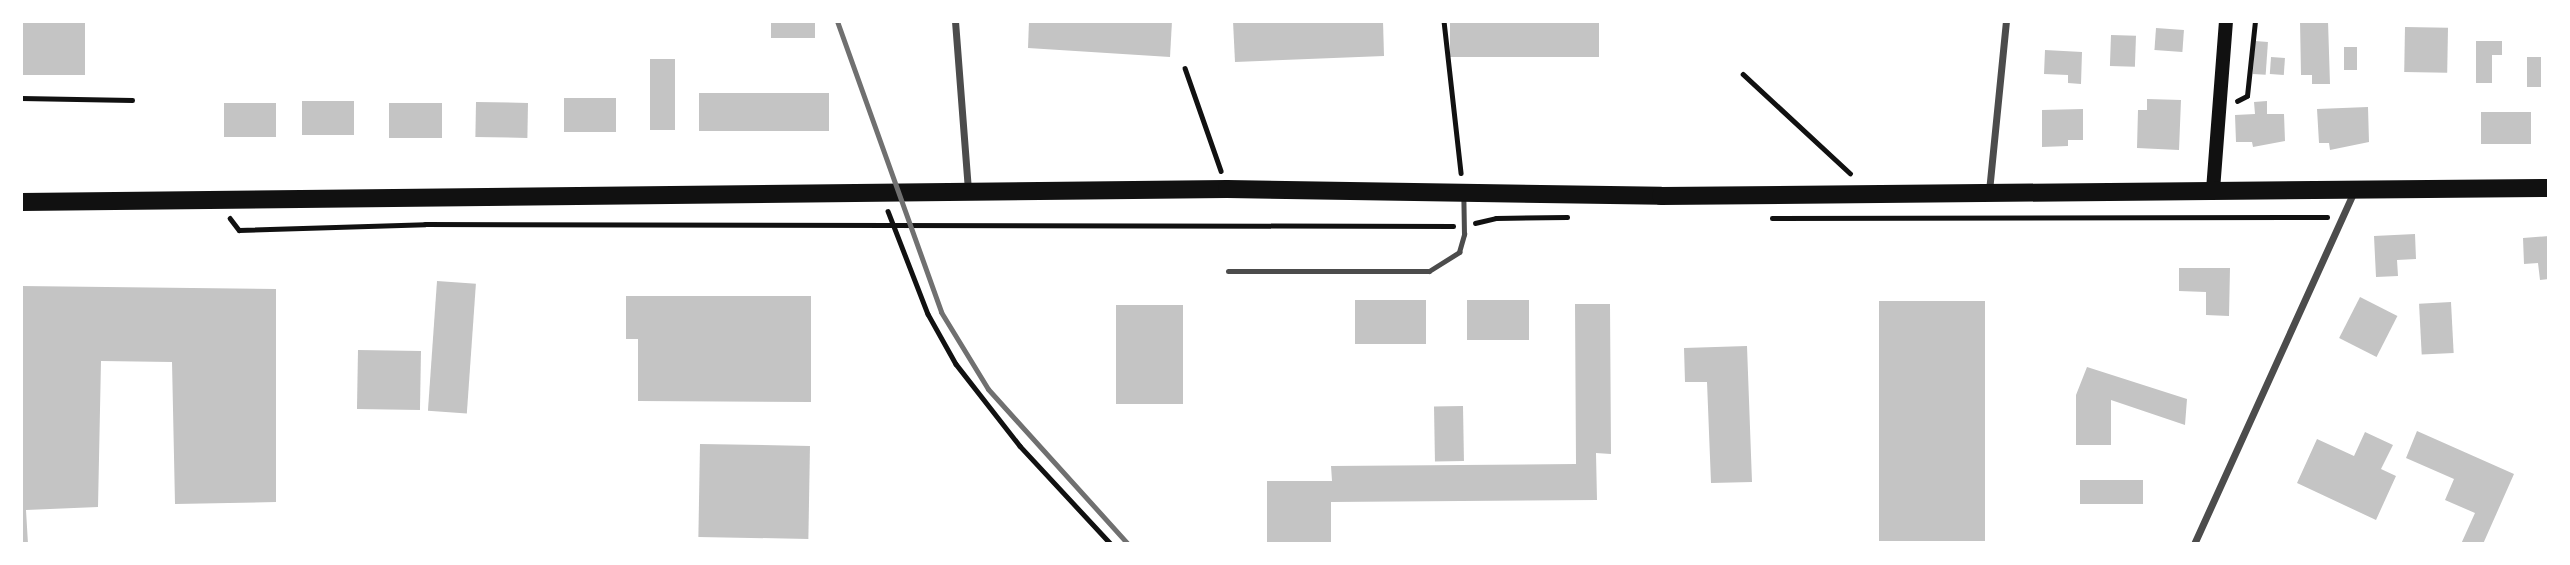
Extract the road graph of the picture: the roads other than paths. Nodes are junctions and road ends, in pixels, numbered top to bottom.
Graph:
1 (955, 21) edge
2 (2006, 21) edge
3 (2226, 21) edge
4 (2549, 188) edge
5 (2354, 189) junction
6 (2213, 190) junction
7 (1989, 192) junction
8 (968, 193) junction
9 (1463, 195) junction
10 (21, 202) edge
11 (1228, 271) dead end
12 (2194, 544) edge

1 - 8 street
2 - 7 street
3 - 6 main road
4 - 5 main road
5 - 6 main road
5 - 12 street
6 - 7 main road
7 - 9 main road
8 - 9 main road
8 - 10 main road
9 - 11 lane

